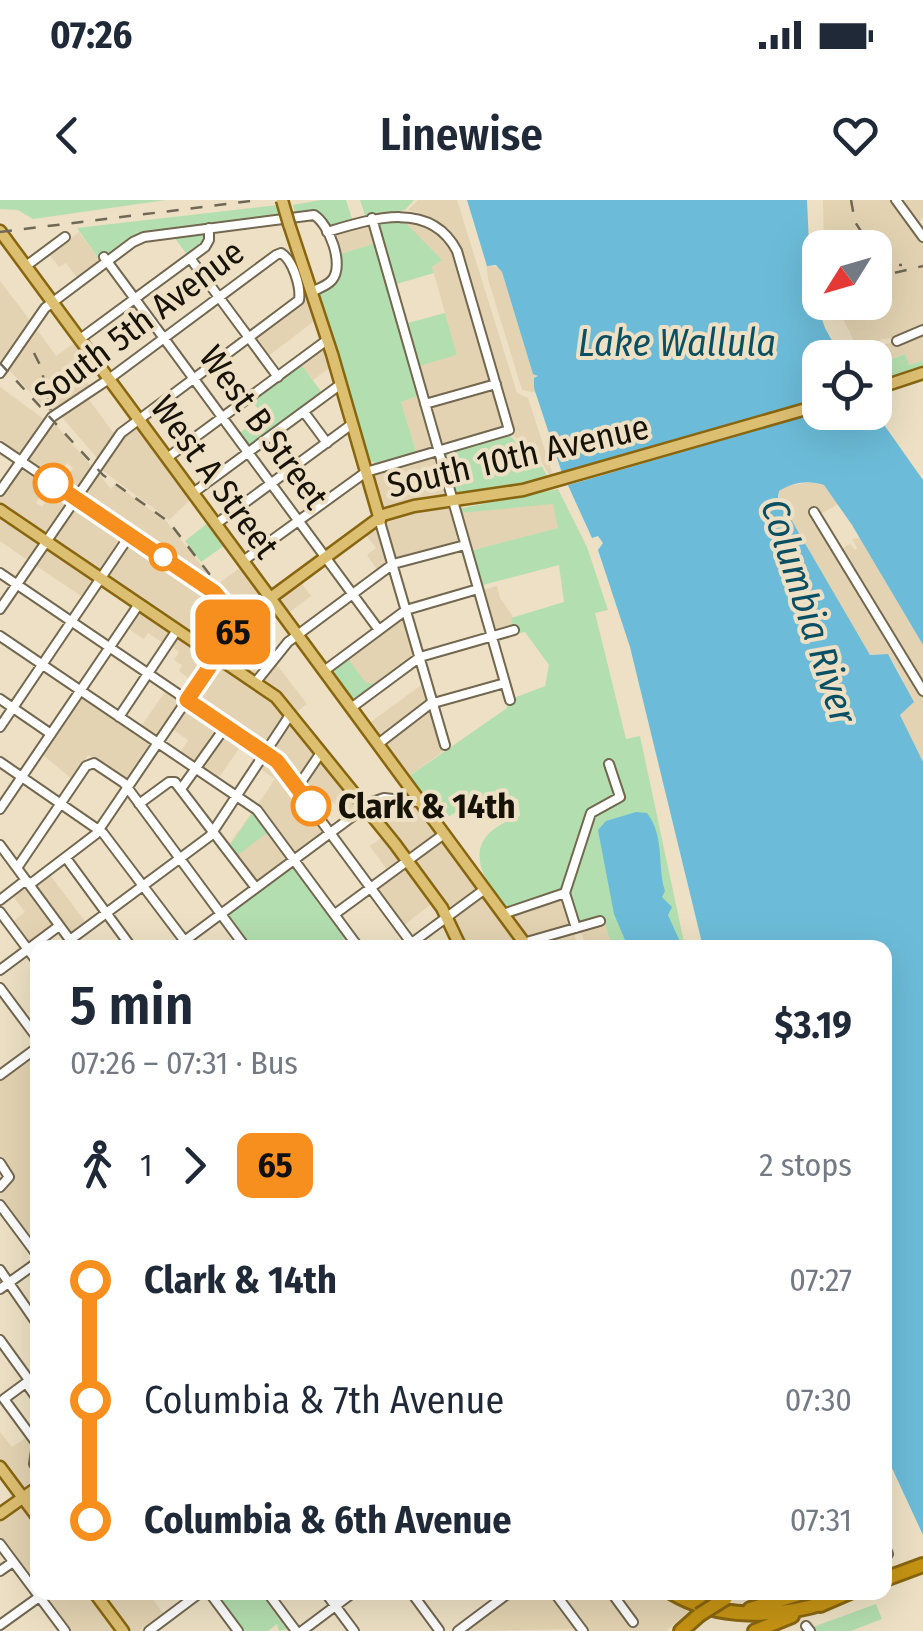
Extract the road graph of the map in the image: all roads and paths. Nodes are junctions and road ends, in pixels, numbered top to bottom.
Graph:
1 (282, 200) edge
2 (896, 200) edge
3 (923, 214) edge
4 (372, 218) junction
5 (914, 225) junction
6 (209, 228) junction
7 (327, 230) junction
8 (66, 237) dead end
9 (923, 237) edge
10 (2, 239) edge
11 (190, 258) junction
12 (106, 259) junction
13 (26, 266) junction
14 (306, 294) junction
15 (219, 297) junction
16 (135, 298) junction
17 (52, 302) junction
18 (923, 330) edge
19 (164, 338) junction
20 (249, 338) junction
21 (80, 339) junction
22 (328, 340) junction
23 (897, 341) dead end
24 (0, 373) edge
25 (923, 376) edge
26 (278, 377) junction
27 (194, 378) junction
28 (109, 379) junction
29 (341, 384) junction
30 (496, 384) junction
31 (892, 386) edge
32 (425, 404) junction
33 (304, 412) junction
34 (802, 412) edge
35 (222, 418) junction
36 (138, 419) junction
37 (352, 424) junction
38 (327, 443) junction
39 (0, 447) edge
40 (438, 450) junction
41 (248, 452) junction
42 (167, 458) junction
43 (21, 461) junction
44 (366, 472) junction
45 (271, 484) junction
46 (0, 491) edge
47 (193, 493) junction
48 (75, 498) junction
49 (453, 504) junction
50 (0, 510) edge
51 (814, 512) dead end
52 (299, 521) junction
53 (378, 521) junction
54 (216, 524) junction
55 (130, 535) junction
56 (46, 541) junction
57 (465, 545) junction
58 (326, 557) junction
59 (243, 561) junction
60 (393, 564) junction
61 (0, 573) edge
62 (101, 578) junction
63 (16, 584) junction
64 (478, 589) junction
65 (352, 594) junction
66 (270, 598) junction
67 (139, 604) junction
68 (0, 609) edge
69 (406, 610) junction
70 (71, 621) junction
71 (240, 622) junction
72 (178, 630) junction
73 (379, 630) junction
74 (514, 630) dead end
75 (297, 634) junction
76 (0, 636) edge
77 (492, 636) junction
78 (110, 647) junction
79 (216, 656) junction
80 (420, 656) junction
81 (42, 664) junction
82 (324, 671) junction
83 (148, 673) junction
84 (505, 682) junction
85 (256, 683) junction
86 (80, 690) junction
87 (923, 691) edge
88 (0, 699) edge
89 (187, 700) junction
90 (510, 700) dead end
91 (433, 703) junction
92 (13, 708) junction
93 (351, 708) junction
94 (290, 715) junction
95 (119, 716) junction
96 (0, 726) edge
97 (226, 726) junction
98 (51, 734) junction
99 (158, 743) junction
100 (378, 744) junction
101 (446, 745) dead end
102 (264, 752) junction
103 (320, 754) junction
104 (0, 762) edge
105 (608, 764) dead end
106 (196, 769) junction
107 (22, 777) junction
108 (127, 788) junction
109 (298, 788) junction
110 (181, 790) junction
111 (235, 795) junction
112 (420, 802) junction
113 (60, 804) junction
114 (139, 804) junction
115 (367, 806) junction
116 (0, 809) edge
117 (99, 830) junction
118 (212, 831) junction
119 (330, 833) junction
120 (444, 834) junction
121 (0, 846) edge
122 (66, 858) junction
123 (179, 859) junction
124 (294, 860) junction
125 (408, 860) junction
126 (17, 868) junction
127 (28, 883) junction
128 (143, 886) junction
129 (256, 888) junction
130 (371, 888) junction
131 (484, 889) junction
132 (565, 893) junction
133 (0, 900) edge
134 (0, 912) edge
135 (106, 913) junction
136 (220, 914) junction
137 (334, 914) junction
138 (503, 914) junction
139 (447, 917) junction
140 (600, 921) dead end
141 (59, 926) junction
142 (576, 928) junction
143 (40, 940) edge
144 (70, 940) edge
145 (77, 940) edge
146 (126, 940) edge
147 (184, 940) edge
148 (191, 940) edge
149 (240, 940) edge
150 (353, 940) edge
151 (407, 940) edge
152 (418, 940) edge
153 (458, 940) edge
154 (521, 940) edge
155 (542, 940) edge
156 (28, 949) junction
157 (30, 952) edge
158 (0, 970) edge
159 (0, 988) edge
160 (30, 1028) edge
161 (30, 1052) edge
162 (2, 1070) edge
163 (0, 1163) edge
164 (0, 1187) edge
165 (0, 1205) edge
166 (30, 1248) edge
167 (30, 1265) edge
168 (0, 1270) edge
169 (9, 1282) junction
170 (0, 1290) edge
171 (30, 1313) edge
172 (0, 1340) edge
173 (30, 1378) edge
174 (30, 1380) edge
175 (1, 1401) edge
176 (30, 1436) edge
177 (0, 1466) edge
178 (30, 1493) edge
179 (23, 1498) junction
180 (30, 1507) edge
181 (0, 1514) edge
182 (0, 1544) edge
183 (13, 1562) junction
184 (923, 1563) edge
185 (0, 1571) edge
186 (892, 1574) edge
187 (30, 1581) edge
188 (35, 1600) edge
189 (46, 1600) edge
190 (100, 1600) edge
191 (190, 1600) edge
192 (215, 1600) edge
193 (274, 1600) edge
194 (331, 1600) edge
195 (343, 1600) edge
196 (417, 1600) edge
197 (499, 1600) edge
198 (560, 1600) edge
199 (617, 1600) edge
200 (689, 1600) edge
201 (697, 1600) edge
202 (724, 1600) edge
203 (776, 1600) edge
204 (832, 1600) edge
205 (827, 1602) junction
206 (335, 1606) junction
207 (1, 1622) edge
208 (633, 1622) dead end
209 (439, 1630) edge
210 (65, 1631) edge
211 (123, 1631) edge
212 (149, 1631) edge
213 (238, 1631) edge
214 (299, 1631) edge
215 (354, 1631) edge
216 (458, 1631) edge
217 (583, 1631) edge
218 (680, 1631) edge
219 (755, 1631) edge

1 - 14 main road, bridge
2 - 5 street
3 - 5 street
4 - 7 street
4 - 30 street
4 - 32 street
5 - 9 street
6 - 7 street
6 - 11 street
6 - 12 street
7 - 14 street
8 - 13 street
10 - 13 main road, West A Street
11 - 15 street
11 - 16 street
12 - 16 street, West B Street
12 - 17 street
13 - 17 main road, West A Street
14 - 15 street, South 5th Avenue
14 - 20 street
14 - 22 main road
15 - 19 street, South 5th Avenue
15 - 20 street
16 - 19 street, West B Street
16 - 21 street
17 - 21 main road, West A Street
17 - 24 street
18 - 23 street
19 - 27 street, West B Street
19 - 28 street, South 5th Avenue
20 - 26 street
20 - 27 street
21 - 28 main road, West A Street
22 - 26 street
22 - 29 main road
25 - 31 main road
26 - 35 street
27 - 35 street, West B Street
27 - 36 street
28 - 36 main road, West A Street
28 - 43 street, South 5th Avenue
29 - 33 street
29 - 37 main road
30 - 32 street
30 - 40 street
32 - 40 street
33 - 38 street
33 - 41 street
34 - 49 main road, South 10th Avenue
35 - 41 street, West B Street
35 - 42 street
36 - 42 main road, West A Street
36 - 48 street
37 - 38 street
37 - 44 main road
38 - 45 street
39 - 43 street
40 - 44 street
40 - 49 street
41 - 45 street, West B Street
41 - 47 street
42 - 47 main road, West A Street
43 - 46 street, South 5th Avenue
43 - 48 street
44 - 52 street
44 - 53 main road
45 - 52 street, West B Street
45 - 54 street
47 - 54 main road, West A Street
48 - 55 street
48 - 56 street
49 - 53 main road, South 10th Avenue
49 - 57 street
50 - 56 main road
51 - 87 street
52 - 58 street, West B Street
52 - 59 street
53 - 58 main road, South 10th Avenue
53 - 60 street
54 - 59 main road, West A Street
55 - 62 street
55 - 71 street
56 - 62 main road
56 - 63 street
57 - 60 street
57 - 64 street
58 - 65 street, West B Street
58 - 66 main road, South 10th Avenue
59 - 66 main road, West A Street
60 - 65 street
60 - 69 street
61 - 63 street
62 - 67 main road
62 - 70 street
63 - 68 street
63 - 70 street
64 - 69 street
64 - 77 street
65 - 73 street, West B Street
65 - 75 street
66 - 71 main road, South 10th Avenue
66 - 75 main road, West A Street
67 - 72 main road
67 - 78 street
69 - 73 street
69 - 80 street
70 - 78 street
70 - 81 street
71 - 79 main road, South 10th Avenue
72 - 79 main road
72 - 83 street
73 - 82 street
74 - 77 street
75 - 82 main road, West A Street
75 - 85 street
76 - 81 street
77 - 80 street
77 - 84 street
78 - 83 street
78 - 86 street
79 - 85 main road
79 - 89 street
80 - 91 street
80 - 93 street
81 - 86 street
81 - 92 street
82 - 93 main road, West A Street
83 - 89 street
83 - 95 street
84 - 90 street
84 - 91 street
85 - 94 main road
86 - 95 street
86 - 98 street
88 - 92 street
89 - 97 street
89 - 99 street
91 - 100 street
91 - 101 street
92 - 96 street
92 - 98 street
93 - 100 main road, West A Street
94 - 102 street
94 - 103 main road
95 - 99 street
97 - 102 street
97 - 106 street
98 - 107 street
99 - 106 street
99 - 108 street
100 - 112 main road, West A Street
102 - 109 street
102 - 111 street
103 - 109 street
103 - 115 main road
104 - 107 street
105 - 132 street
106 - 110 street
106 - 111 street
107 - 113 street
107 - 116 street
108 - 113 street
108 - 114 street
108 - 117 street
109 - 119 street
110 - 114 street
110 - 118 street
111 - 118 street
111 - 124 street
112 - 115 street
112 - 120 main road, West A Street
113 - 117 street
113 - 126 street
114 - 123 street
115 - 119 street
115 - 125 main road
117 - 122 street
117 - 128 street
118 - 123 street
118 - 129 street
119 - 124 street
119 - 130 street
120 - 125 street
120 - 131 main road, West A Street
121 - 126 street
122 - 127 street
122 - 135 street
123 - 128 street
123 - 136 street
124 - 129 street
124 - 137 street
125 - 130 street
125 - 139 main road
126 - 127 street
127 - 133 street
127 - 141 street
128 - 135 street
128 - 147 street
129 - 136 street
130 - 137 street
130 - 151 street
131 - 138 main road, West A Street
131 - 139 street
132 - 138 street
132 - 142 street
134 - 156 street
135 - 145 street
135 - 146 street
136 - 148 street
136 - 149 street
137 - 150 street
138 - 154 main road, West A Street
139 - 152 street
139 - 153 main road
140 - 142 street
141 - 143 street
141 - 144 street
142 - 155 street
156 - 157 street
156 - 158 street
159 - 160 street
161 - 162 street
163 - 164 street
165 - 166 street
167 - 169 street
168 - 169 street
169 - 170 street
169 - 171 street
172 - 173 street
174 - 175 street
175 - 176 street
177 - 179 main road
178 - 179 main road
179 - 180 main road
179 - 181 main road
182 - 183 street
183 - 185 street
183 - 187 street
184 - 186 highway
188 - 207 street
189 - 210 street
190 - 211 main road
191 - 212 street
192 - 213 street
193 - 214 street
194 - 206 street
195 - 206 street
196 - 209 street
197 - 216 street
198 - 217 street
199 - 208 street
200 - 205 highway
201 - 203 highway
202 - 218 highway, bridge
204 - 205 highway
205 - 219 highway
206 - 214 street
206 - 215 street

